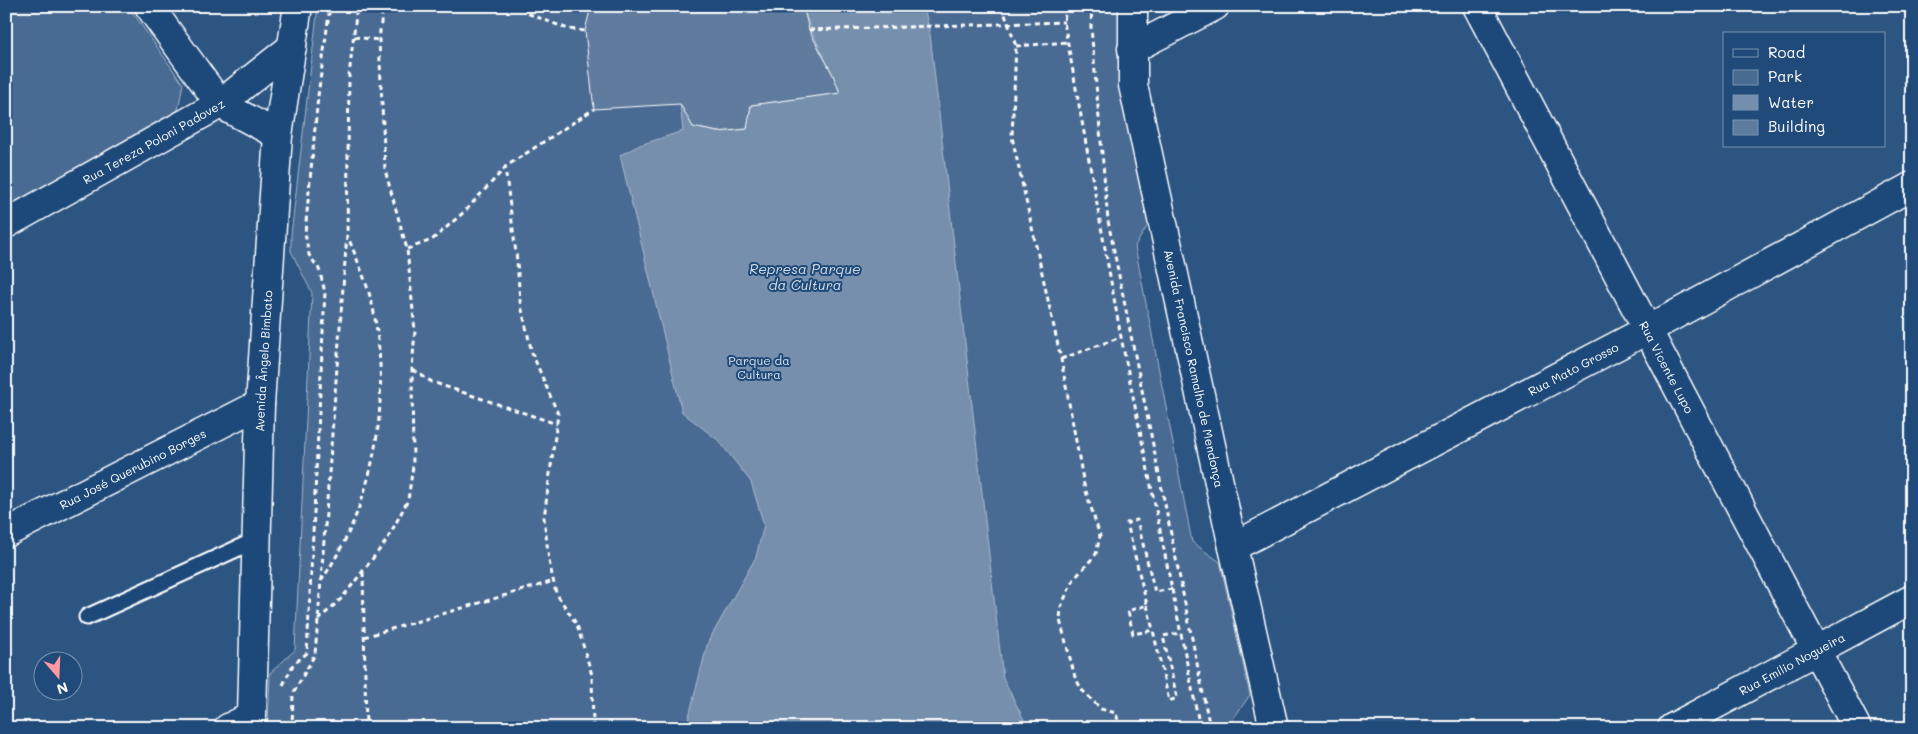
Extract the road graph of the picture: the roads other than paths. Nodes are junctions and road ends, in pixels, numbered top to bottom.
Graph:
1 (149, 6) edge
2 (298, 6) edge
3 (1133, 6) edge
4 (1215, 6) edge
5 (1477, 6) edge
6 (292, 47) junction
7 (1132, 49) junction
8 (220, 104) junction
9 (278, 135) junction
10 (1912, 186) edge
11 (6, 224) edge
12 (1647, 330) junction
13 (260, 404) junction
14 (6, 533) edge
15 (256, 540) junction
16 (1233, 547) junction
17 (1912, 599) edge
18 (87, 617) dead end
19 (1817, 649) junction
20 (244, 724) edge
21 (1274, 728) edge
22 (1672, 728) edge
23 (1857, 728) edge

1 - 8 street
2 - 6 street, Avenida Ângelo Bimbato
3 - 7 street, Avenida Francisco Ramalho de Mendonça
4 - 7 street
5 - 12 street, Rua Vicente Lupo
6 - 8 street, Rua Tereza Poloni Padovez
6 - 9 street, Avenida Ângelo Bimbato
7 - 16 street, Avenida Francisco Ramalho de Mendonça
8 - 9 street
8 - 11 street, Rua Tereza Poloni Padovez
9 - 13 street, Avenida Ângelo Bimbato
10 - 12 street, Rua Mato Grosso
12 - 16 street, Rua Mato Grosso
12 - 19 street, Rua Vicente Lupo
13 - 14 street, Rua José Querubino Borges
13 - 15 street, Avenida Ângelo Bimbato
15 - 18 lane
15 - 20 street, Avenida Ângelo Bimbato
16 - 21 street, Avenida Francisco Ramalho de Mendonça
17 - 19 street, Rua Emílio Nogueira
19 - 22 street, Rua Emílio Nogueira
19 - 23 street, Rua Vicente Lupo

